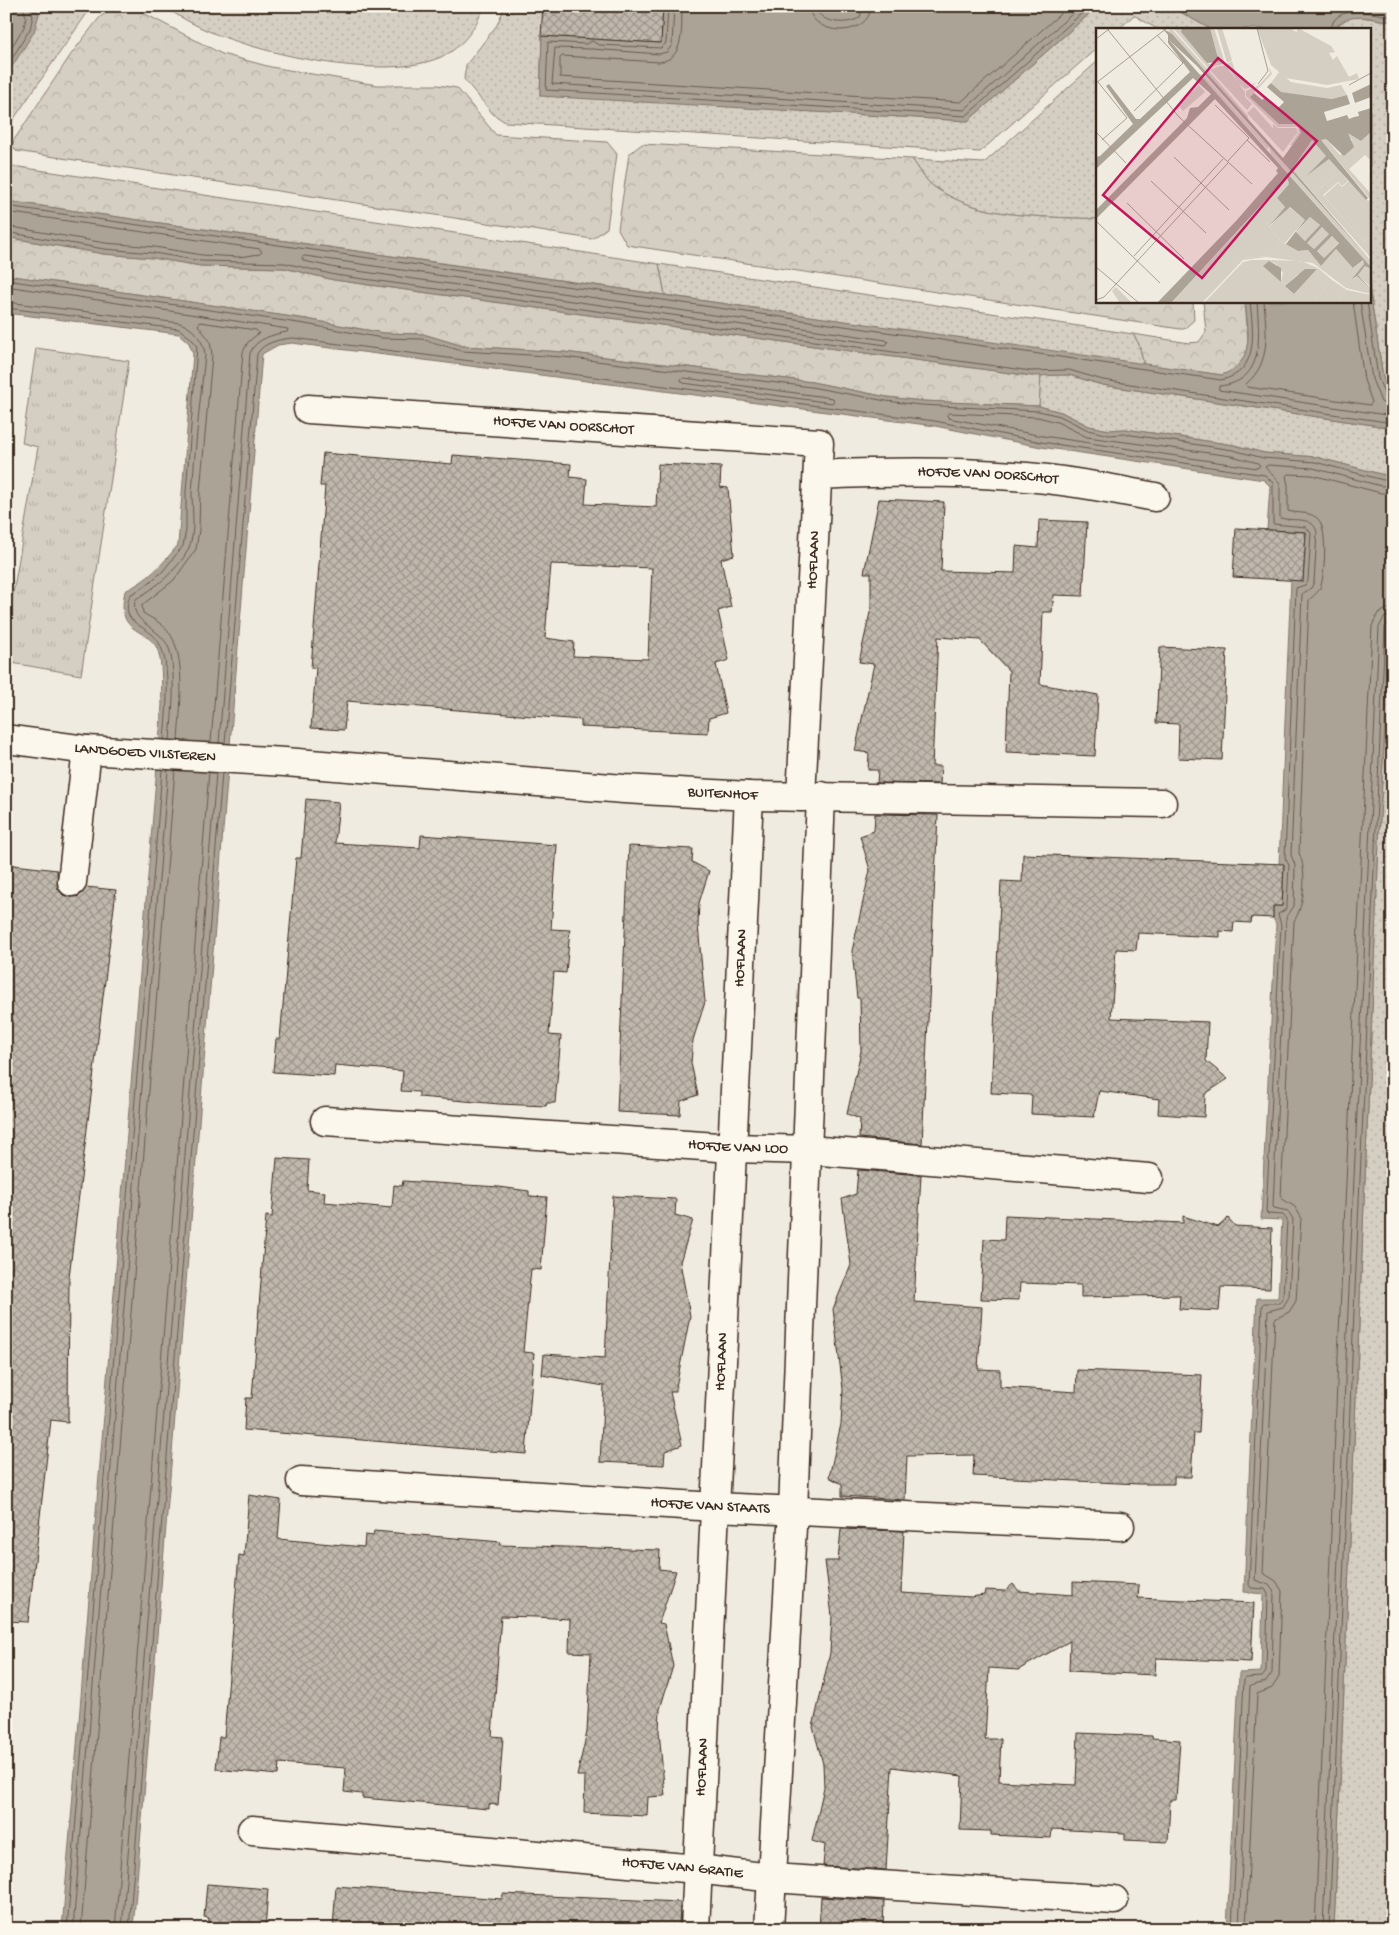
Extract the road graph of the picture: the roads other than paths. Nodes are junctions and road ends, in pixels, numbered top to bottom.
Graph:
1 (308, 409) dead end
2 (819, 443) joint
3 (819, 475) junction
4 (1155, 497) dead end
5 (6, 739) edge
6 (87, 750) junction
7 (284, 762) joint
8 (749, 796) junction
9 (811, 796) junction
10 (1162, 803) dead end
11 (72, 882) dead end
12 (325, 1121) dead end
13 (733, 1148) junction
14 (808, 1150) junction
15 (1149, 1178) dead end
16 (301, 1481) dead end
17 (715, 1507) junction
18 (792, 1510) junction
19 (1120, 1526) dead end
20 (252, 1830) dead end
21 (697, 1868) junction
22 (772, 1878) junction
23 (1114, 1900) dead end
24 (695, 1929) edge
25 (769, 1929) edge

1 - 2 street, HOFJE VAN OORSCHOT
2 - 3 street, HOFLAAN
3 - 4 street, HOFJE VAN OORSCHOT
3 - 9 street, HOFLAAN
5 - 6 street, LANDGOED VILSTEREN
6 - 7 street, LANDGOED VILSTEREN
6 - 11 street
7 - 8 street, BUITENHOF
8 - 9 street, BUITENHOF
8 - 13 street, HOFLAAN
9 - 10 street, BUITENHOF
9 - 14 street, HOFLAAN
12 - 13 street, HOFJE VAN LOO
13 - 14 street, HOFJE VAN LOO
13 - 17 street, HOFLAAN
14 - 15 street, HOFJE VAN LOO
14 - 18 street, HOFLAAN
16 - 17 street, HOFJE VAN STAATS
17 - 18 street, HOFJE VAN STAATS
17 - 21 street, HOFLAAN
18 - 19 street, HOFJE VAN STAATS
18 - 22 street, HOFLAAN
20 - 21 street, HOFJE VAN GRATIE
21 - 22 street, HOFJE VAN GRATIE
21 - 24 street, HOFLAAN
22 - 23 street, HOFJE VAN GRATIE
22 - 25 street, HOFLAAN

